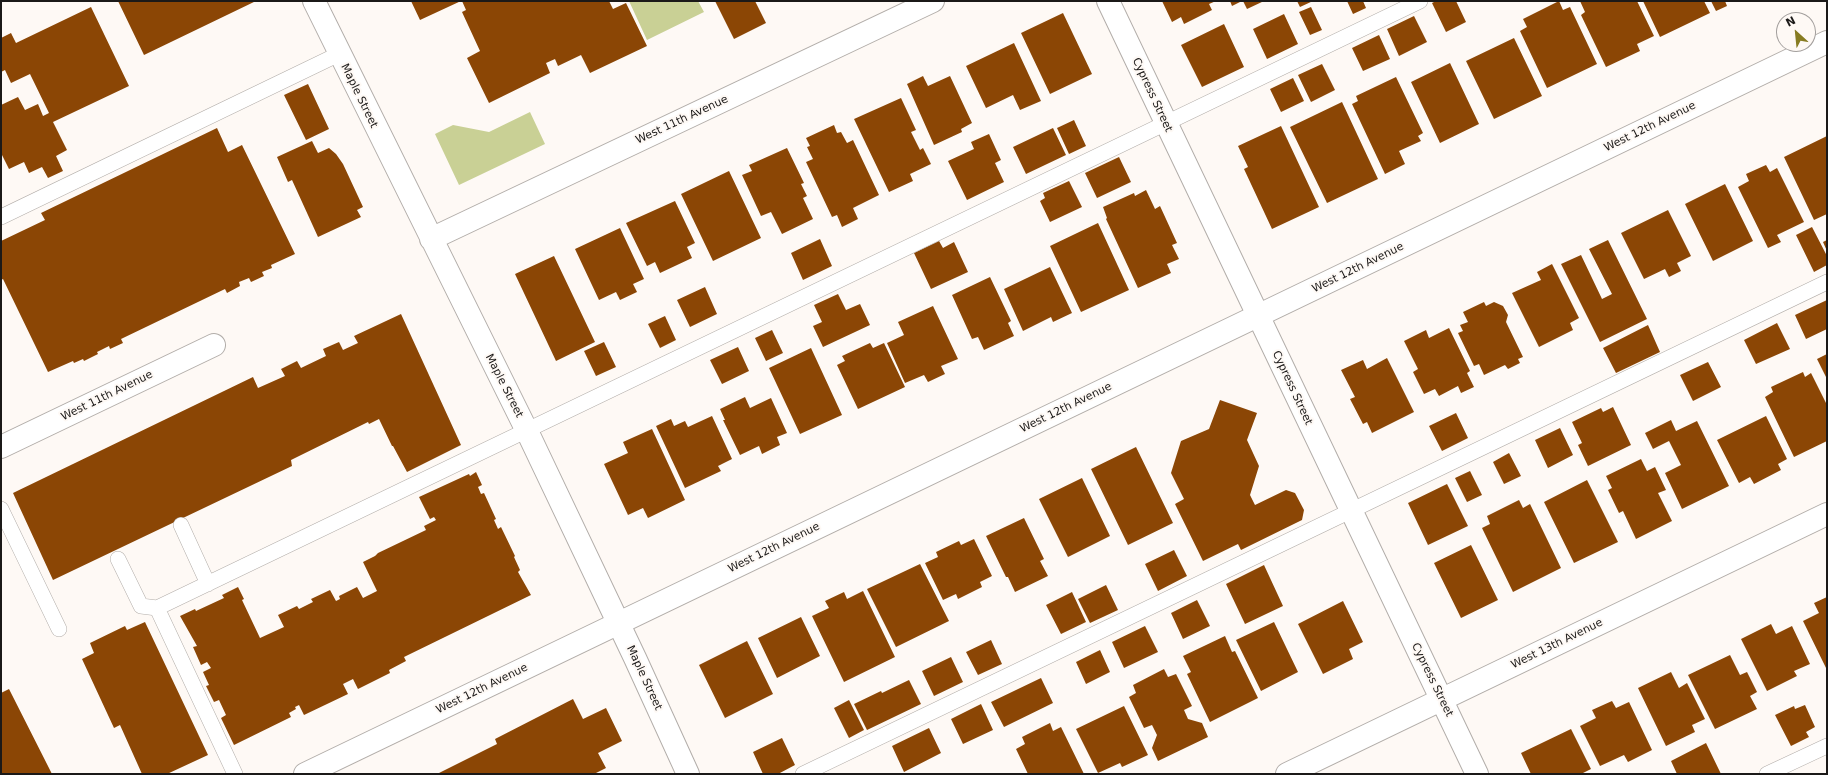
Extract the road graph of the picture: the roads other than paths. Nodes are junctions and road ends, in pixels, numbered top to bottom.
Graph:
1 (314, 1) edge
2 (933, 1) edge
3 (1108, 1) edge
4 (1420, 1) edge
5 (1827, 42) edge
6 (339, 54) junction
7 (1166, 124) junction
8 (1, 216) edge
9 (431, 239) junction
10 (1827, 282) edge
11 (1258, 316) junction
12 (214, 345) dead end
13 (526, 430) junction
14 (1, 447) edge
15 (1, 509) edge
16 (1350, 510) junction
17 (1827, 514) edge
18 (181, 525) dead end
19 (118, 560) dead end
20 (208, 584) junction
21 (157, 608) junction
22 (619, 623) junction
23 (59, 629) dead end
24 (1441, 700) junction
25 (1827, 746) edge
26 (235, 774) edge
27 (305, 774) edge
28 (688, 774) edge
29 (803, 774) edge
30 (1287, 774) edge
31 (1476, 774) edge
32 (1767, 774) edge

1 - 6 street, Maple Street
2 - 9 street, West 11th Avenue
3 - 7 street, Cypress Street
4 - 7 lane
5 - 11 street, West 12th Avenue
6 - 8 lane
6 - 9 street, Maple Street
7 - 11 street, Cypress Street
7 - 13 lane
9 - 13 street, Maple Street
10 - 16 lane
11 - 16 street, Cypress Street
11 - 22 street, West 12th Avenue
12 - 14 street, West 11th Avenue
13 - 20 lane
13 - 22 street, Maple Street
15 - 23 lane
16 - 24 street, Cypress Street
16 - 29 lane
17 - 24 street, West 13th Avenue
18 - 20 lane
19 - 21 lane
20 - 21 lane
21 - 26 lane
22 - 27 street, West 12th Avenue
22 - 28 street, Maple Street
24 - 30 street, West 13th Avenue
24 - 31 street, Cypress Street
25 - 32 lane

